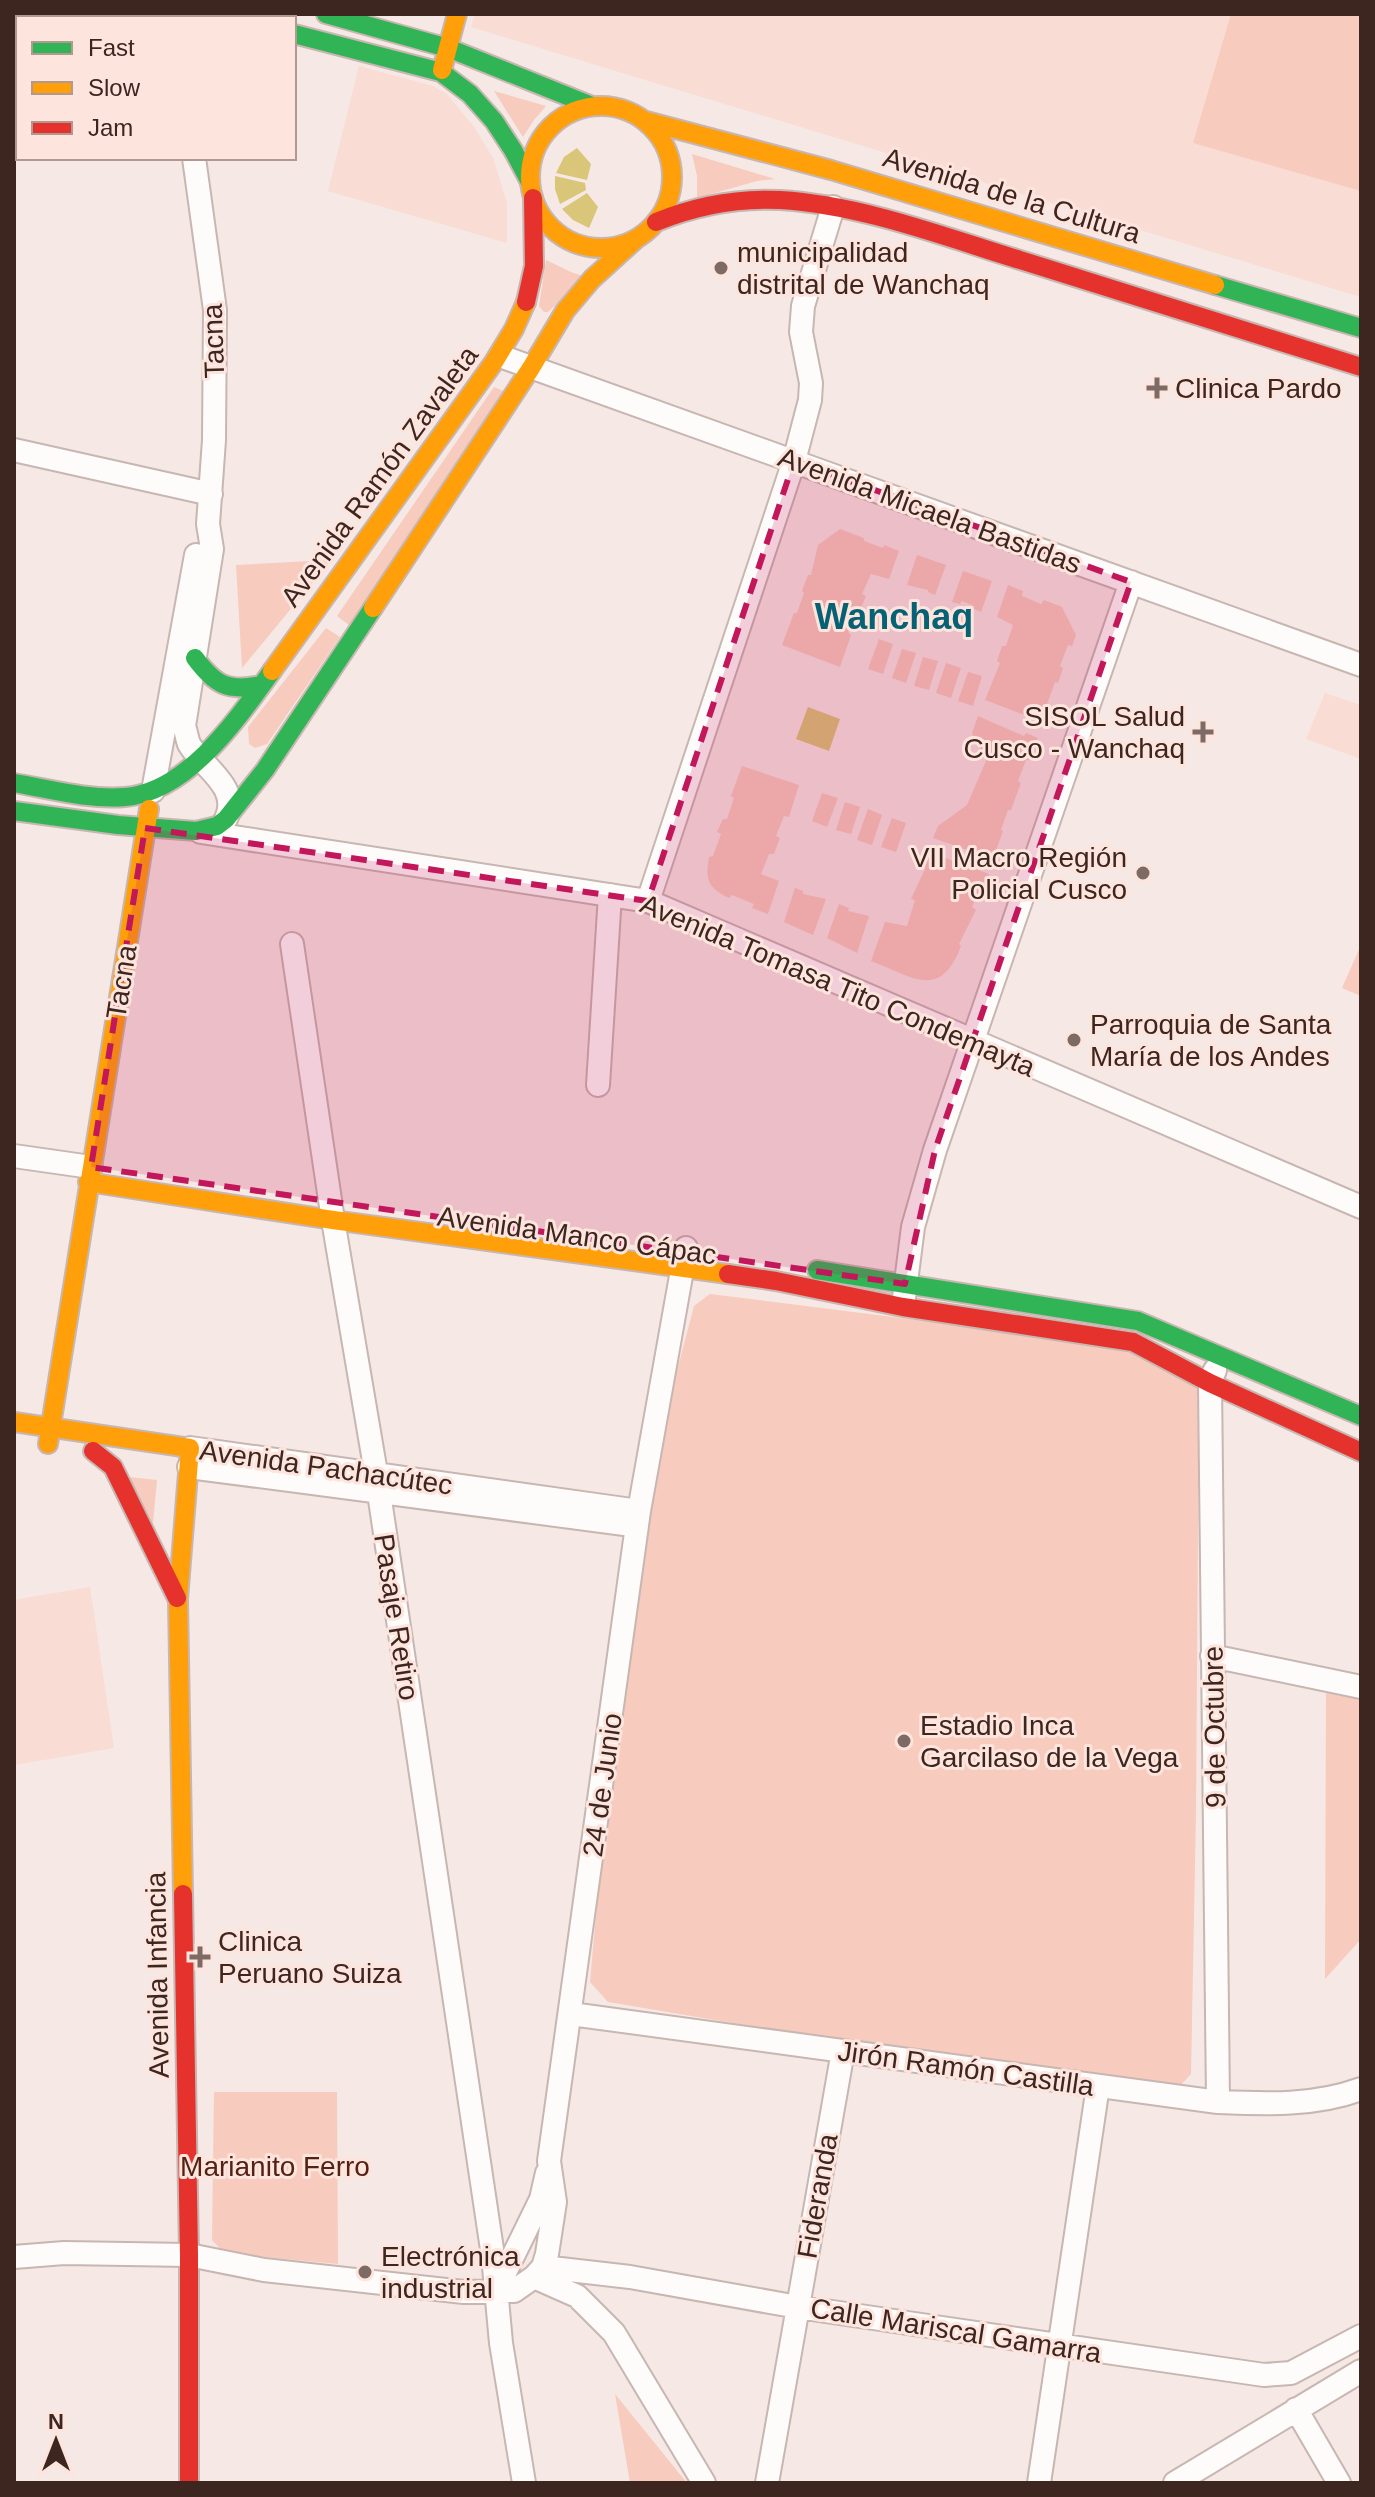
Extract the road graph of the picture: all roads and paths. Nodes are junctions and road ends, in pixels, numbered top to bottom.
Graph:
1 (326, 14) edge
2 (457, 14) edge
3 (296, 35) edge
4 (450, 41) junction
5 (441, 72) junction
6 (592, 106) junction
7 (646, 121) junction
8 (194, 160) edge
9 (531, 190) junction
10 (833, 207) junction
11 (656, 222) junction
12 (636, 239) junction
13 (1361, 328) edge
14 (500, 356) junction
15 (1361, 367) edge
16 (531, 368) junction
17 (14, 450) edge
18 (794, 461) junction
19 (211, 494) junction
20 (208, 524) junction
21 (1131, 582) junction
22 (195, 658) junction
23 (1361, 665) edge
24 (261, 685) junction
25 (201, 757) junction
26 (14, 783) edge
27 (161, 787) junction
28 (14, 811) edge
29 (226, 819) junction
30 (145, 828) junction
31 (196, 831) junction
32 (610, 895) junction
33 (648, 901) junction
34 (292, 944) dead end
35 (973, 1040) junction
36 (598, 1085) dead end
37 (14, 1156) edge
38 (14, 1171) edge
39 (89, 1175) junction
40 (1361, 1207) edge
41 (392, 1210) dead end
42 (332, 1211) junction
43 (686, 1253) junction
44 (749, 1259) dead end
45 (905, 1284) junction
46 (903, 1307) junction
47 (1222, 1355) junction
48 (1210, 1383) junction
49 (1361, 1416) edge
50 (14, 1422) edge
51 (49, 1436) junction
52 (14, 1439) edge
53 (93, 1451) junction
54 (1361, 1452) edge
55 (148, 1460) dead end
56 (185, 1460) junction
57 (377, 1482) junction
58 (638, 1518) junction
59 (178, 1599) junction
60 (1212, 1656) junction
61 (1361, 1687) edge
62 (571, 2014) junction
63 (843, 2051) junction
64 (1098, 2086) junction
65 (1361, 2089) edge
66 (1218, 2102) junction
67 (549, 2161) junction
68 (189, 2255) junction
69 (14, 2257) edge
70 (538, 2272) junction
71 (496, 2291) junction
72 (798, 2307) junction
73 (1361, 2336) edge
74 (1059, 2346) junction
75 (1361, 2371) edge
76 (1296, 2409) junction
77 (189, 2483) edge
78 (524, 2483) edge
79 (704, 2483) edge
80 (767, 2483) edge
81 (1039, 2483) edge
82 (1175, 2483) edge
83 (1339, 2483) edge

1 - 4 main road
2 - 4 main road
3 - 5 main road
4 - 5 main road
4 - 6 main road
5 - 9 main road
6 - 7 main road
6 - 9 main road
7 - 11 main road
7 - 13 main road, Avenida de la Cultura
8 - 19 street, Tacna
9 - 12 main road
9 - 14 main road, Avenida Ramón Zavaleta
10 - 11 main road
10 - 15 main road
10 - 18 street
11 - 12 main road
12 - 16 main road
14 - 16 street, Avenida Micaela Bastidas
14 - 24 main road, Avenida Ramón Zavaleta
16 - 18 street, Avenida Micaela Bastidas
16 - 29 main road
17 - 19 street
18 - 21 street, Avenida Micaela Bastidas
18 - 33 street
19 - 20 street, Tacna
20 - 22 street, Tacna
20 - 27 street, Tacna
21 - 23 street, Avenida Micaela Bastidas
21 - 35 street
22 - 24 main road
22 - 25 street, Tacna
24 - 25 main road, Avenida Ramón Zavaleta
25 - 27 main road
25 - 29 street, Tacna
26 - 27 main road
27 - 30 main road, Tacna
28 - 30 main road
29 - 31 main road
30 - 31 main road
30 - 39 main road, Tacna
31 - 32 street, Avenida Tomasa Tito Condemayta
32 - 33 street, Avenida Tomasa Tito Condemayta
32 - 36 street
33 - 35 street, Avenida Tomasa Tito Condemayta
34 - 42 street, Pasaje Retiro
35 - 40 street, Avenida Tomasa Tito Condemayta
35 - 45 street
37 - 39 street, Avenida Manco Cápac
38 - 39 street, Avenida Manco Cápac
39 - 42 main road, Avenida Manco Cápac
39 - 51 main road, Tacna
41 - 42 main road, Avenida Manco Cápac
42 - 43 main road, Avenida Manco Cápac
42 - 57 street, Pasaje Retiro
43 - 46 main road, Avenida Manco Cápac
43 - 58 street, 24 de Junio
44 - 45 main road, Avenida Manco Cápac
45 - 46 street
45 - 47 main road, Avenida Manco Cápac
46 - 48 main road, Avenida Manco Cápac
47 - 48 street, 9 de Octubre
47 - 49 main road, Avenida Manco Cápac
48 - 54 main road, Avenida Manco Cápac
48 - 60 street, 9 de Octubre
50 - 51 main road, Avenida Pachacútec
51 - 52 main road, Avenida Pachacútec
51 - 53 main road, Avenida Pachacútec
51 - 56 main road, Avenida Pachacútec
53 - 55 main road, Avenida Pachacútec
53 - 59 main road
56 - 57 street, Avenida Pachacútec
56 - 59 main road, Avenida Infancia
57 - 58 street, Avenida Pachacútec
57 - 71 street, Pasaje Retiro
58 - 62 street, 24 de Junio
59 - 68 main road, Avenida Infancia
60 - 61 street
60 - 66 street, 9 de Octubre
62 - 63 street, Jirón Ramón Castilla
62 - 67 street, 24 de Junio
63 - 64 street, Jirón Ramón Castilla
63 - 72 street, Fideranda
64 - 66 street, Jirón Ramón Castilla
64 - 74 street
65 - 66 street, Jirón Ramón Castilla
67 - 70 street, 24 de Junio
67 - 71 street
68 - 69 street
68 - 71 street
68 - 77 main road, Avenida Infancia
70 - 71 street
70 - 72 street, Calle Mariscal Gamarra
70 - 79 street
71 - 78 street, Pasaje Retiro
72 - 74 street, Calle Mariscal Gamarra
72 - 80 street, Fideranda
73 - 74 street, Calle Mariscal Gamarra
74 - 81 street
75 - 76 street
76 - 82 street
76 - 83 street

